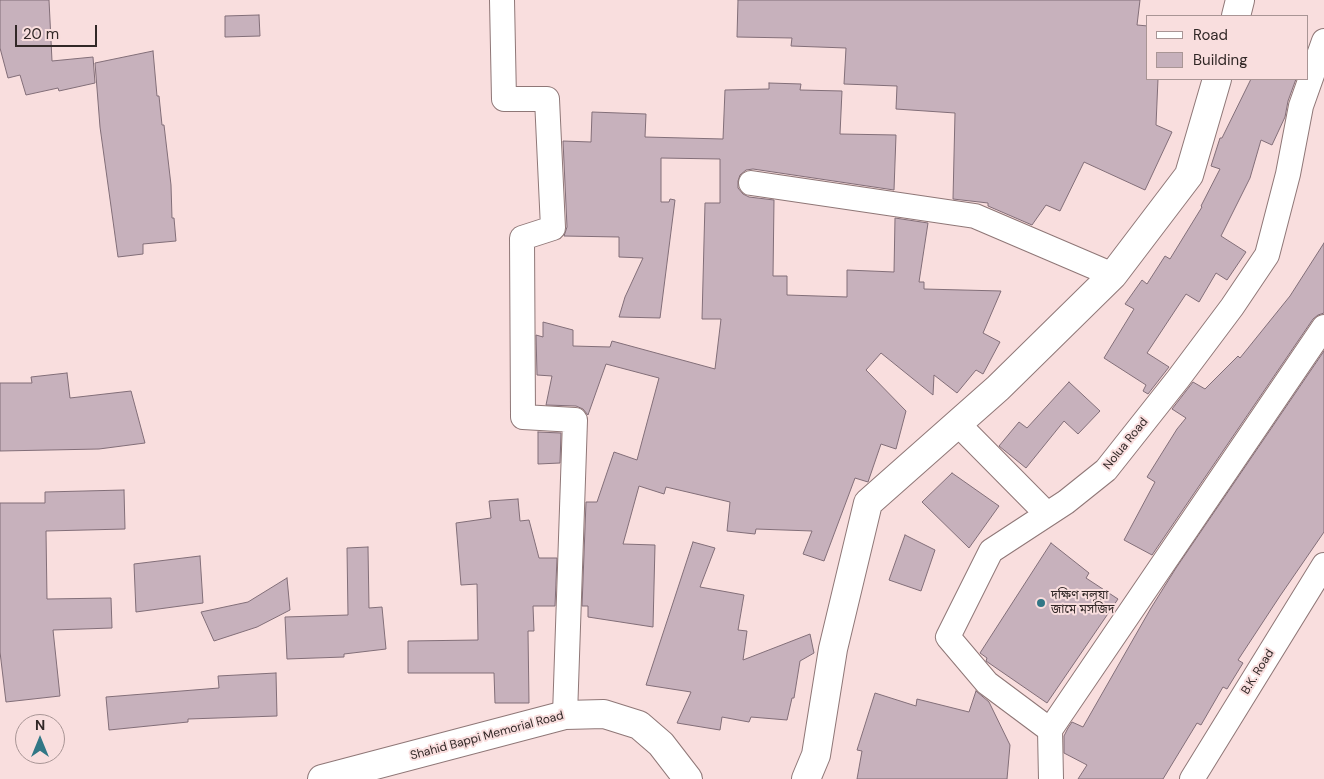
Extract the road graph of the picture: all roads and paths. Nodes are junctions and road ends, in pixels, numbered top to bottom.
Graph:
1 (502, 0) edge
2 (1240, 0) edge
3 (1236, 15) edge
4 (1324, 41) edge
5 (1217, 80) edge
6 (751, 183) dead end
7 (1112, 276) junction
8 (1324, 326) edge
9 (957, 423) junction
10 (1047, 514) junction
11 (1324, 565) edge
12 (565, 714) junction
13 (1050, 730) junction
14 (322, 779) edge
15 (688, 779) edge
16 (806, 779) edge
17 (1051, 779) edge
18 (1192, 779) edge

1 - 12 street
2 - 3 main road
4 - 10 street, Nolua Road
5 - 7 main road
6 - 7 street
7 - 9 main road
8 - 13 street
9 - 10 street
9 - 16 main road
10 - 13 street, Nolua Road
11 - 18 street, B.K. Road
12 - 14 main road, Shahid Bappi Memorial Road
12 - 15 main road, Shahid Bappi Memorial Road
13 - 17 street

